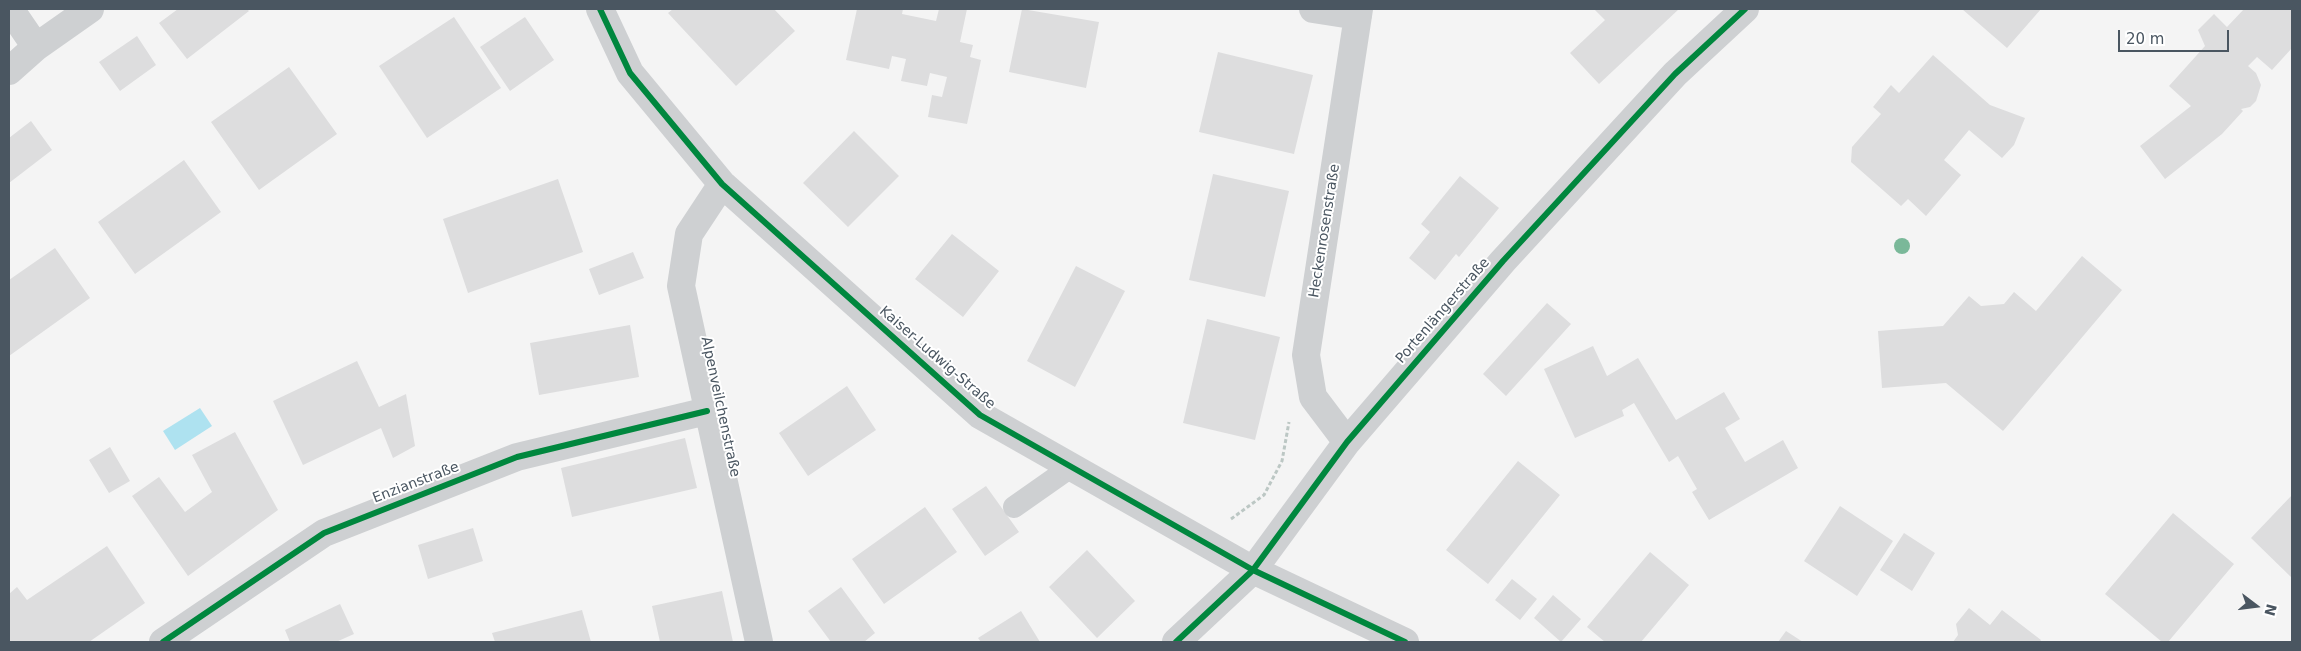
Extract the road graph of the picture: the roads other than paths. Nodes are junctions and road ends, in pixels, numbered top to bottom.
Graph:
1 (10, 9) edge
2 (90, 9) edge
3 (600, 9) edge
4 (1313, 9) edge
5 (1745, 9) edge
6 (1359, 12) edge
7 (36, 48) junction
8 (9, 70) edge
9 (722, 184) junction
10 (707, 411) junction
11 (1347, 442) junction
12 (1070, 466) junction
13 (1014, 507) dead end
14 (1253, 570) junction
15 (163, 642) edge
16 (759, 642) edge
17 (1176, 642) edge
18 (1405, 642) edge

1 - 7 street
2 - 7 street
3 - 9 street, Kaiser-Ludwig-Straße
4 - 6 street
5 - 11 street, Portenlängerstraße
6 - 11 street, Heckenrosenstraße
7 - 8 street
9 - 10 street, Alpenveilchenstraße
9 - 12 street, Kaiser-Ludwig-Straße
10 - 15 street, Enzianstraße
10 - 16 street, Alpenveilchenstraße
11 - 14 street, Portenlängerstraße
12 - 13 lane
12 - 14 street, Kaiser-Ludwig-Straße
14 - 17 street, Portenlängerstraße
14 - 18 street, Kaiser-Ludwig-Straße

